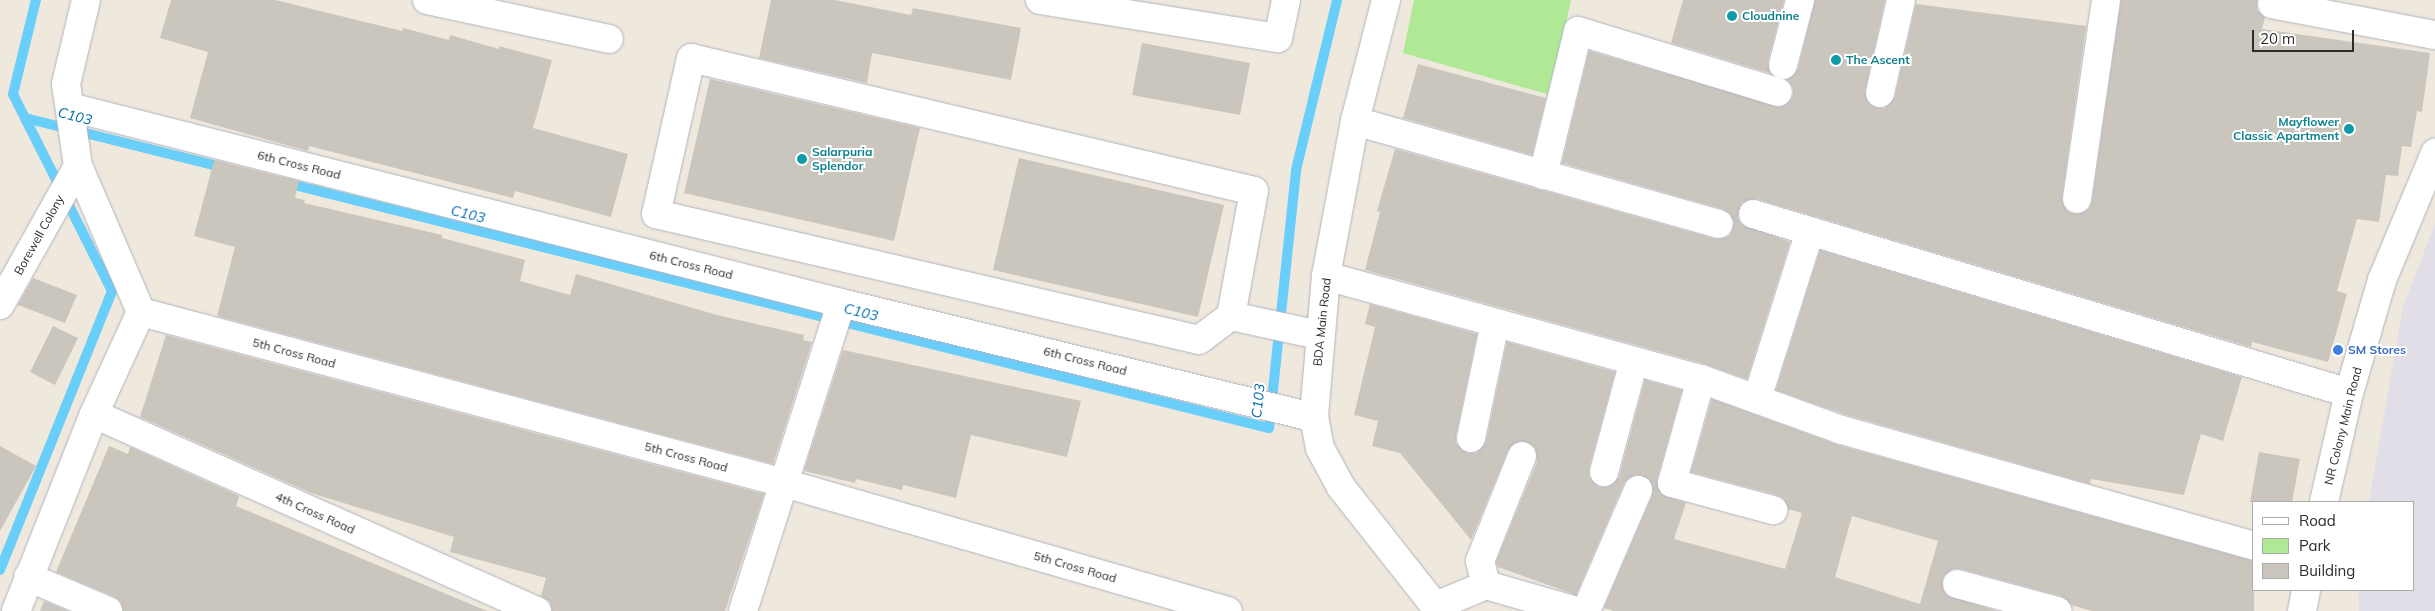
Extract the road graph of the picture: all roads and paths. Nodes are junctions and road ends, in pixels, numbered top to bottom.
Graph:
1 (86, 0) edge
2 (427, 0) edge
3 (1040, 0) edge
4 (1286, 0) edge
5 (1386, 0) edge
6 (1800, 0) edge
7 (1901, 0) edge
8 (2106, 0) edge
9 (2272, 4) dead end
10 (2435, 35) edge
11 (609, 39) dead end
12 (1783, 65) dead end
13 (1778, 92) dead end
14 (1880, 93) dead end
15 (70, 107) junction
16 (1355, 121) junction
17 (2435, 153) edge
18 (78, 166) junction
19 (1543, 175) junction
20 (2077, 199) dead end
21 (1753, 214) dead end
22 (1719, 224) dead end
23 (1810, 231) junction
24 (1326, 276) junction
25 (841, 303) junction
26 (0, 305) edge
27 (141, 312) junction
28 (1231, 316) junction
29 (1495, 323) junction
30 (1319, 335) junction
31 (1634, 361) junction
32 (1700, 379) junction
33 (2349, 393) junction
34 (1757, 399) junction
35 (94, 414) junction
36 (1314, 417) junction
37 (1470, 438) dead end
38 (1522, 456) dead end
39 (1604, 472) dead end
40 (784, 483) junction
41 (1638, 490) dead end
42 (2324, 501) edge
43 (1773, 510) dead end
44 (2252, 545) edge
45 (28, 577) junction
46 (1957, 584) dead end
47 (1486, 586) junction
48 (2306, 591) edge
49 (1438, 609) edge
50 (16, 611) edge
51 (108, 611) edge
52 (536, 611) edge
53 (743, 611) edge
54 (1228, 611) edge
55 (1576, 611) edge
56 (1586, 611) edge
57 (2058, 611) edge
58 (2302, 611) edge

1 - 15 street
2 - 11 street
3 - 4 street
5 - 16 street, BDA Main Road
6 - 12 street
7 - 14 street
8 - 20 street
9 - 10 street
13 - 19 street
15 - 18 street
15 - 25 street, 6th Cross Road
16 - 19 street
16 - 24 street, BDA Main Road
17 - 33 street, NR Colony Main Road
18 - 26 street, Borewell Colony
18 - 27 street
19 - 22 street
21 - 23 street
23 - 33 street
23 - 34 street
24 - 29 street
24 - 30 street, BDA Main Road
25 - 36 street, 6th Cross Road
25 - 40 street
27 - 35 street
27 - 40 street, 5th Cross Road
28 - 28 street
28 - 30 street
29 - 31 street
29 - 37 street
30 - 36 street, BDA Main Road
31 - 32 street
31 - 39 street
32 - 34 street
32 - 43 street
33 - 42 street, NR Colony Main Road
34 - 44 street
35 - 45 street
35 - 52 street, 4th Cross Road
36 - 49 street, BDA Main Road
38 - 47 street
40 - 53 street
40 - 54 street, 5th Cross Road
41 - 56 street
45 - 50 street
45 - 51 street
46 - 57 street
47 - 49 street
47 - 55 street
48 - 58 street

